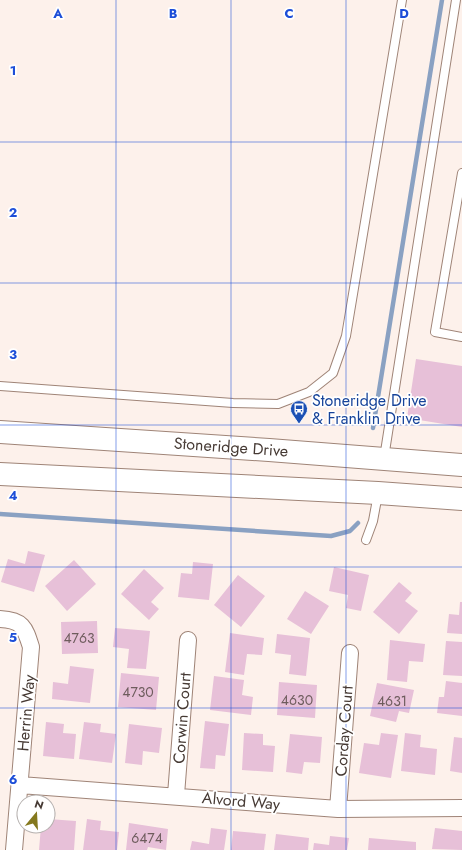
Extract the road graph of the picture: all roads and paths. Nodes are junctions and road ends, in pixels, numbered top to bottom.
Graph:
1 (402, 0) edge
2 (456, 0) edge
3 (462, 173) edge
4 (459, 205) edge
5 (462, 337) edge
6 (0, 386) edge
7 (0, 432) edge
8 (384, 459) junction
9 (462, 464) edge
10 (0, 474) edge
11 (378, 493) junction
12 (462, 499) edge
13 (366, 540) dead end
14 (0, 619) edge
15 (188, 640) dead end
16 (350, 653) dead end
17 (20, 785) junction
18 (176, 795) junction
19 (462, 808) edge
20 (338, 809) junction
21 (14, 850) edge

1 - 6 lane
2 - 8 lane
3 - 4 lane
4 - 5 lane
7 - 8 main road, Stoneridge Drive
8 - 9 main road, Stoneridge Drive
10 - 11 main road
11 - 12 main road
11 - 13 lane
14 - 17 street, Herrin Way
15 - 18 street, Corwin Court
16 - 20 street, Corday Court
17 - 18 street, Alvord Way
17 - 21 street, Herrin Way
18 - 20 street, Alvord Way
19 - 20 street, Alvord Way

